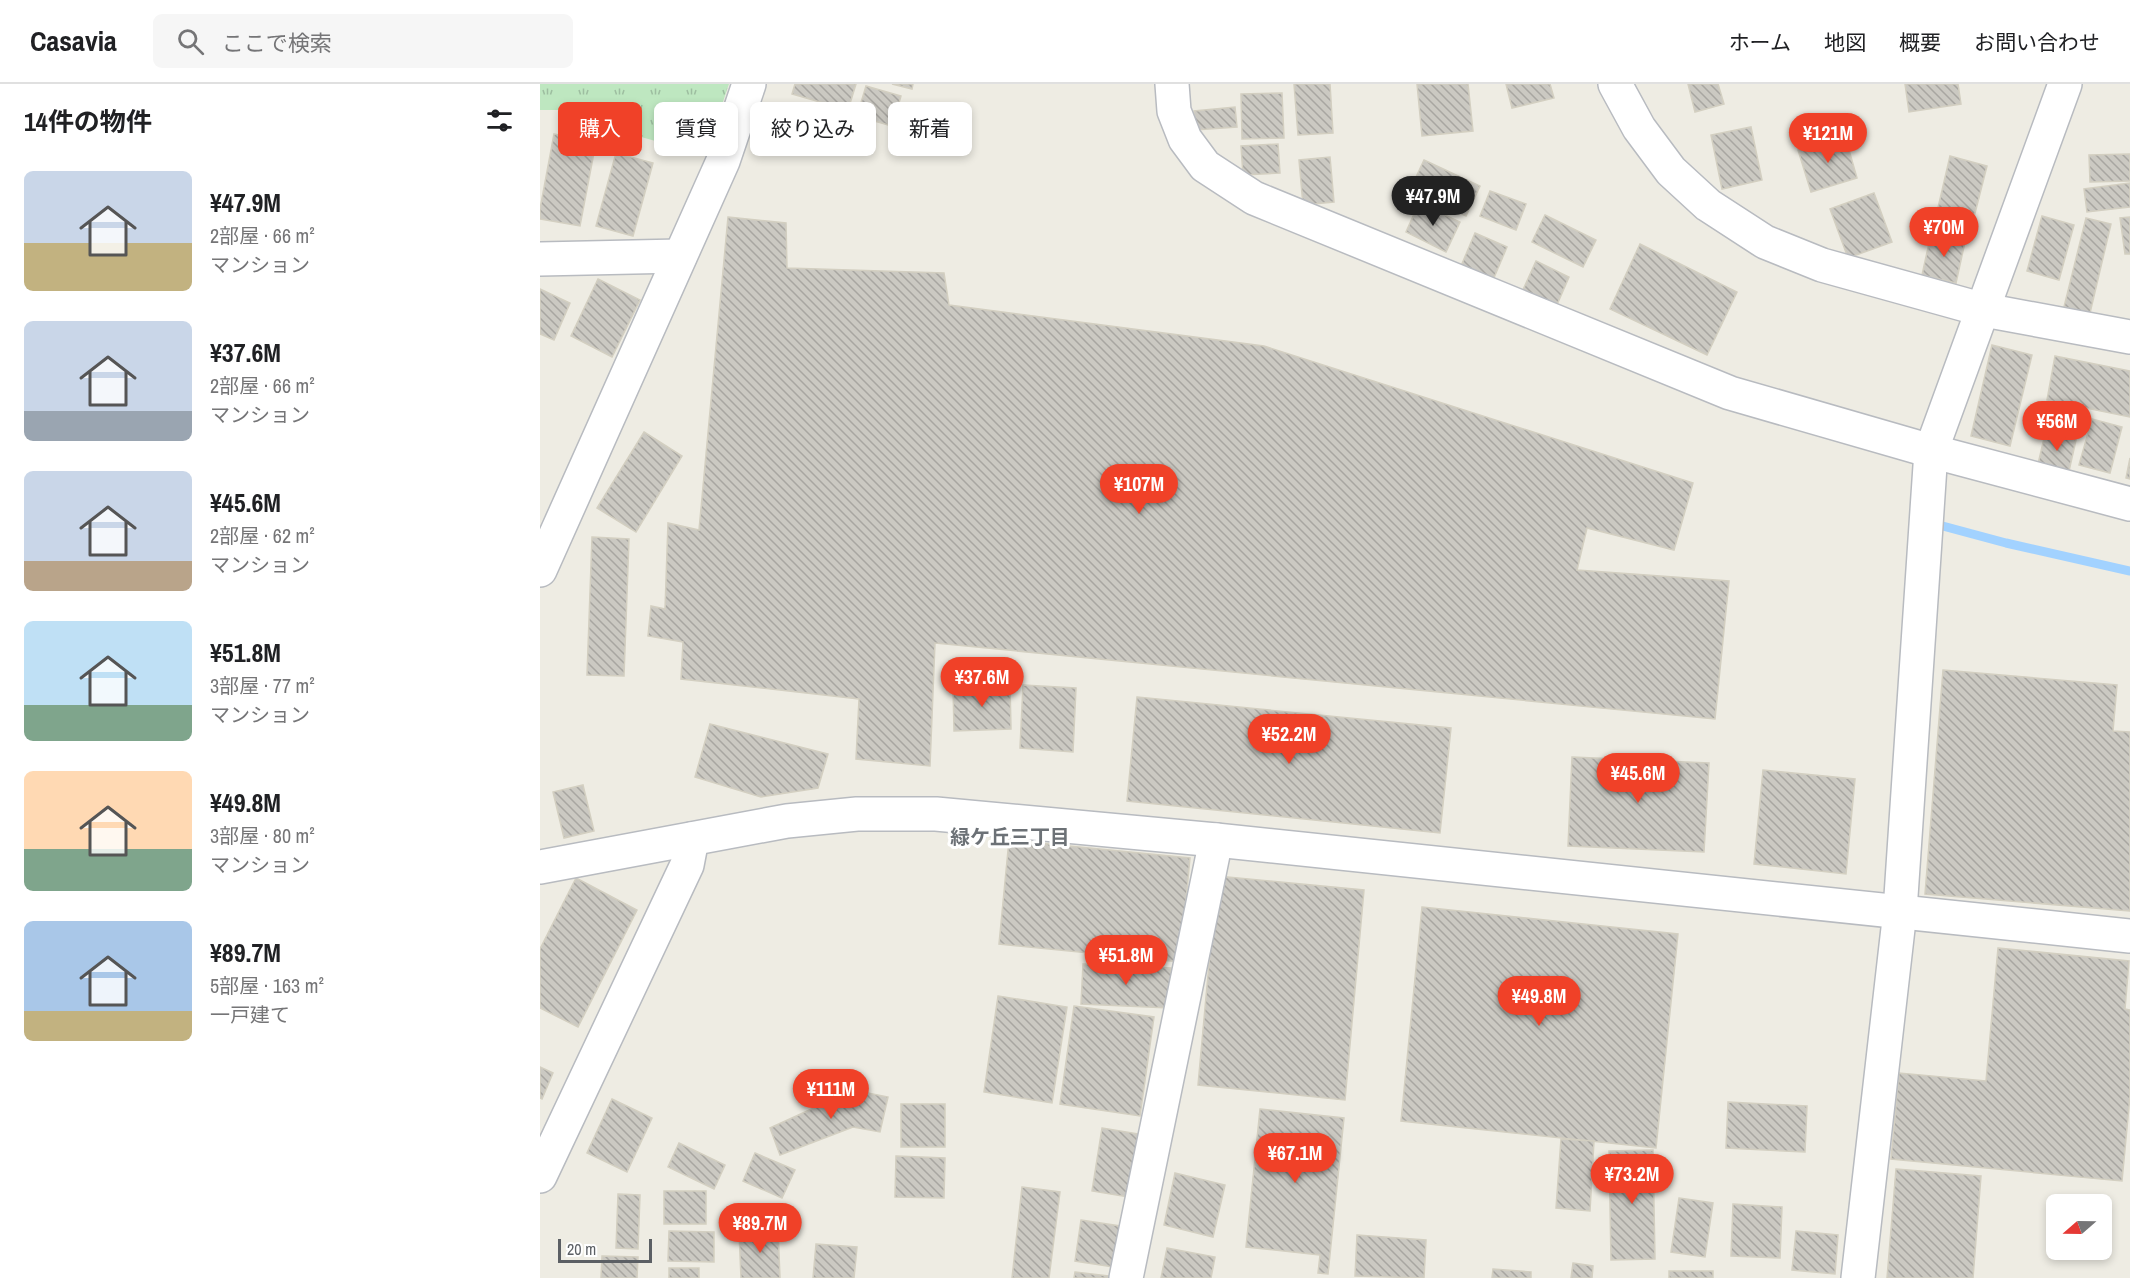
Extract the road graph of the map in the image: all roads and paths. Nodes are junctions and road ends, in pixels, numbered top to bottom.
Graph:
1 (749, 84) edge
2 (1172, 84) edge
3 (1615, 84) edge
4 (2065, 84) edge
5 (680, 256) junction
6 (540, 259) edge
7 (1984, 310) junction
8 (2130, 337) edge
9 (1931, 451) junction
10 (2130, 504) edge
11 (540, 570) edge
12 (692, 839) junction
13 (1216, 840) junction
14 (540, 867) edge
15 (1900, 911) junction
16 (2130, 936) edge
17 (540, 1176) edge
18 (1126, 1278) edge
19 (1858, 1278) edge

1 - 5 street
2 - 9 street
3 - 7 street
4 - 7 street
5 - 6 street
5 - 11 street
7 - 8 street
7 - 9 street
9 - 10 street
9 - 15 street
12 - 13 street
12 - 14 street
12 - 17 street
13 - 15 street
13 - 18 street
15 - 16 street
15 - 19 street

